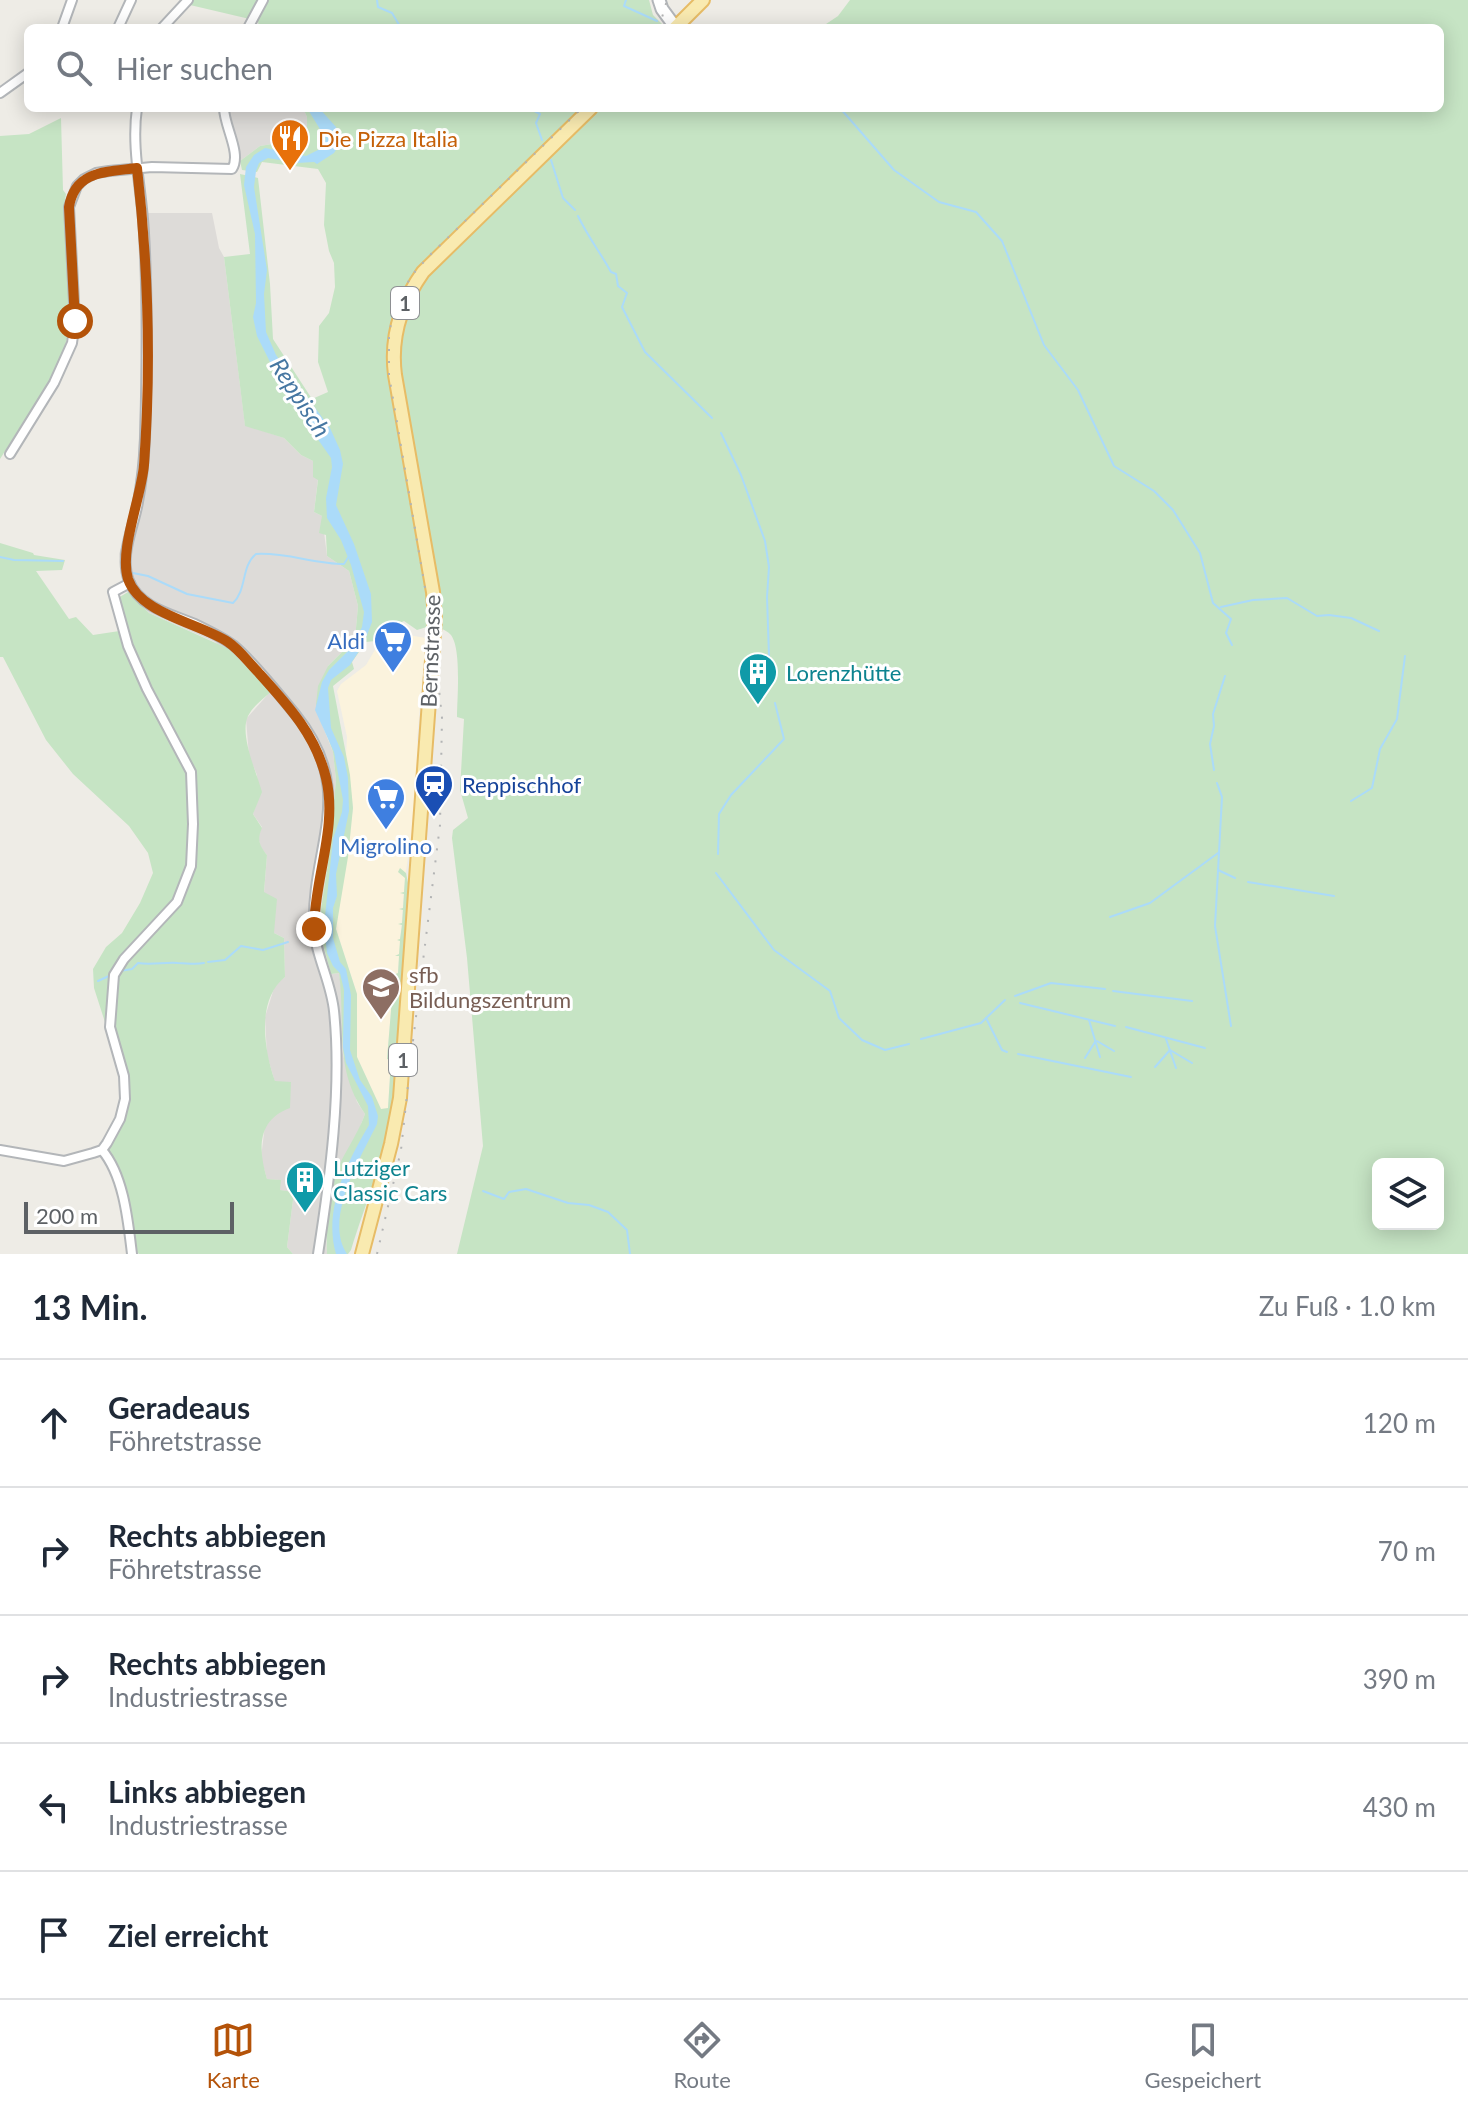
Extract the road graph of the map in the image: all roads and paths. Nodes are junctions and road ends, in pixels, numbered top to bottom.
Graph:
1 (72, 0) edge
2 (131, 0) edge
3 (188, 0) edge
4 (263, 0) edge
5 (659, 0) edge
6 (703, 0) edge
7 (63, 24) edge
8 (120, 24) edge
9 (166, 24) edge
10 (250, 24) edge
11 (673, 24) edge
12 (680, 24) edge
13 (24, 76) edge
14 (0, 93) edge
15 (137, 112) edge
16 (224, 112) edge
17 (587, 112) edge
18 (137, 168) junction
19 (10, 454) dead end
20 (130, 583) junction
21 (0, 1150) edge
22 (102, 1150) junction
23 (382, 1177) junction
24 (132, 1254) edge
25 (318, 1254) edge
26 (354, 1254) edge
27 (362, 1254) edge

1 - 7 street
2 - 8 street
3 - 9 street
4 - 10 street
5 - 11 main road
6 - 12 main road
13 - 14 street
15 - 18 street
16 - 18 street
17 - 23 main road, Bernstrasse / 1
18 - 19 street
18 - 20 street
20 - 22 street
20 - 25 street
21 - 22 street
22 - 24 street
23 - 26 main road, Bernstrasse / 1
23 - 27 main road, Bernstrasse / 1

